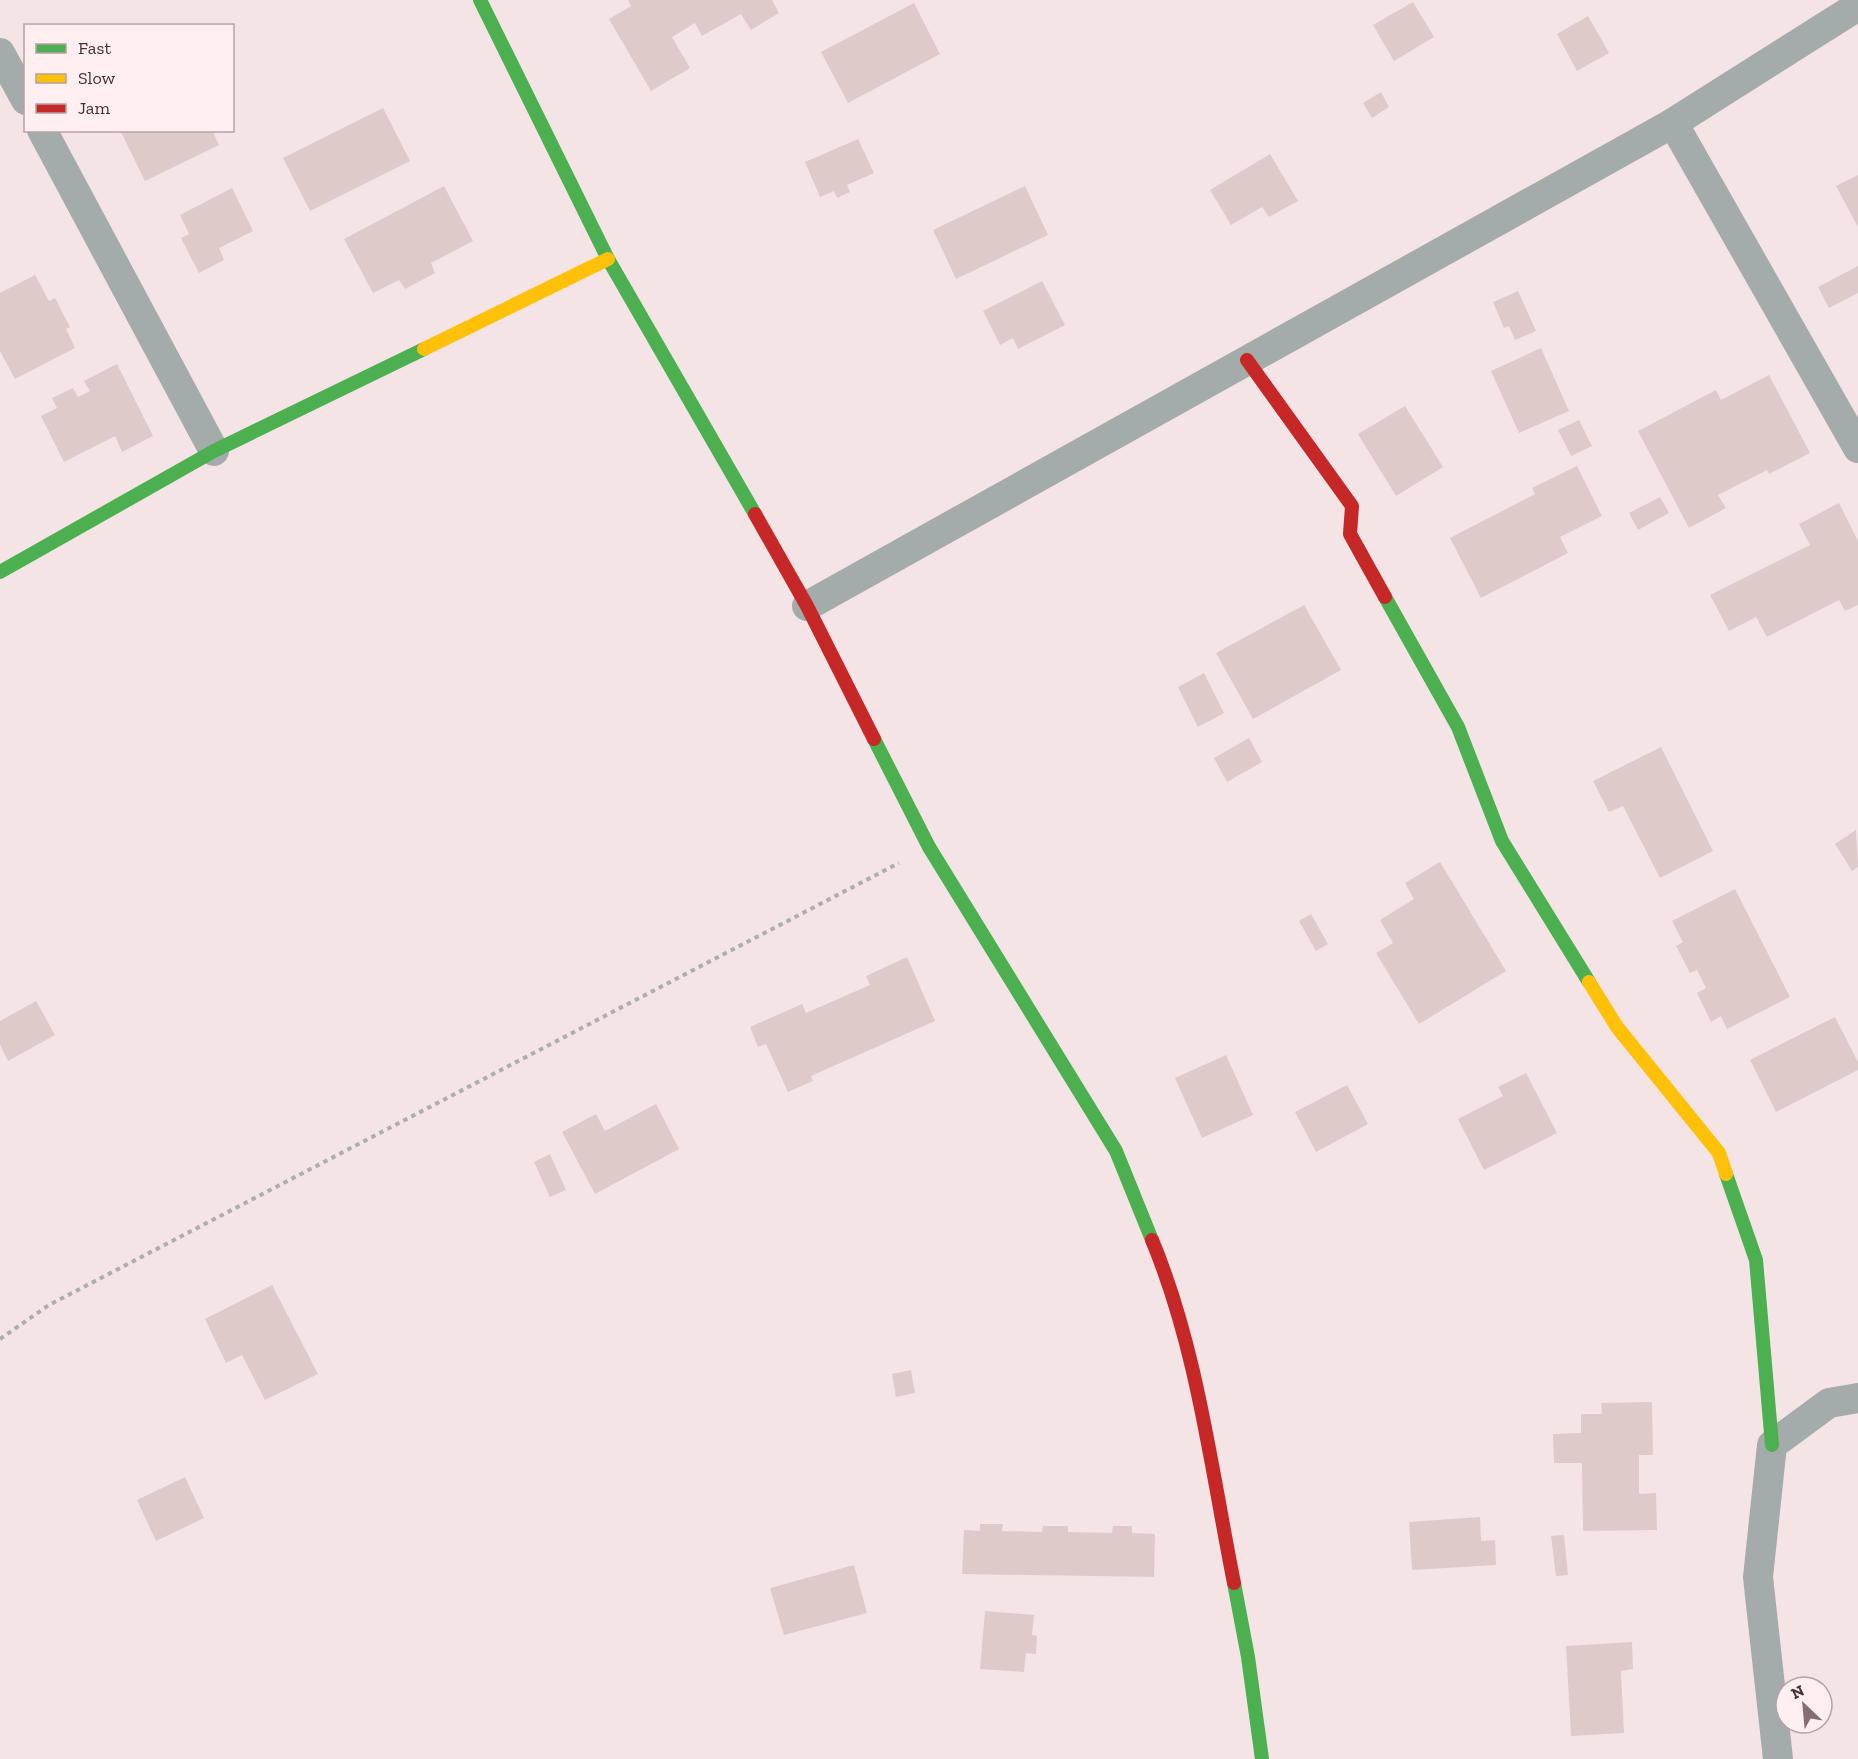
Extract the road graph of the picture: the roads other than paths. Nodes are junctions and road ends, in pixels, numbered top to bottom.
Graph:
1 (480, 0) edge
2 (1858, 6) edge
3 (0, 52) edge
4 (24, 96) edge
5 (1673, 123) junction
6 (43, 132) edge
7 (608, 259) junction
8 (1247, 360) junction
9 (1858, 448) edge
10 (214, 451) junction
11 (0, 572) edge
12 (807, 606) junction
13 (1858, 1398) edge
14 (1772, 1445) junction
15 (1262, 1759) edge
16 (1778, 1759) edge

1 - 7 street
2 - 5 street
3 - 4 street
5 - 8 street
5 - 9 street
6 - 10 street
7 - 10 street
7 - 12 street
8 - 12 street
8 - 14 street
10 - 11 street
12 - 15 street
13 - 14 street
14 - 16 street

